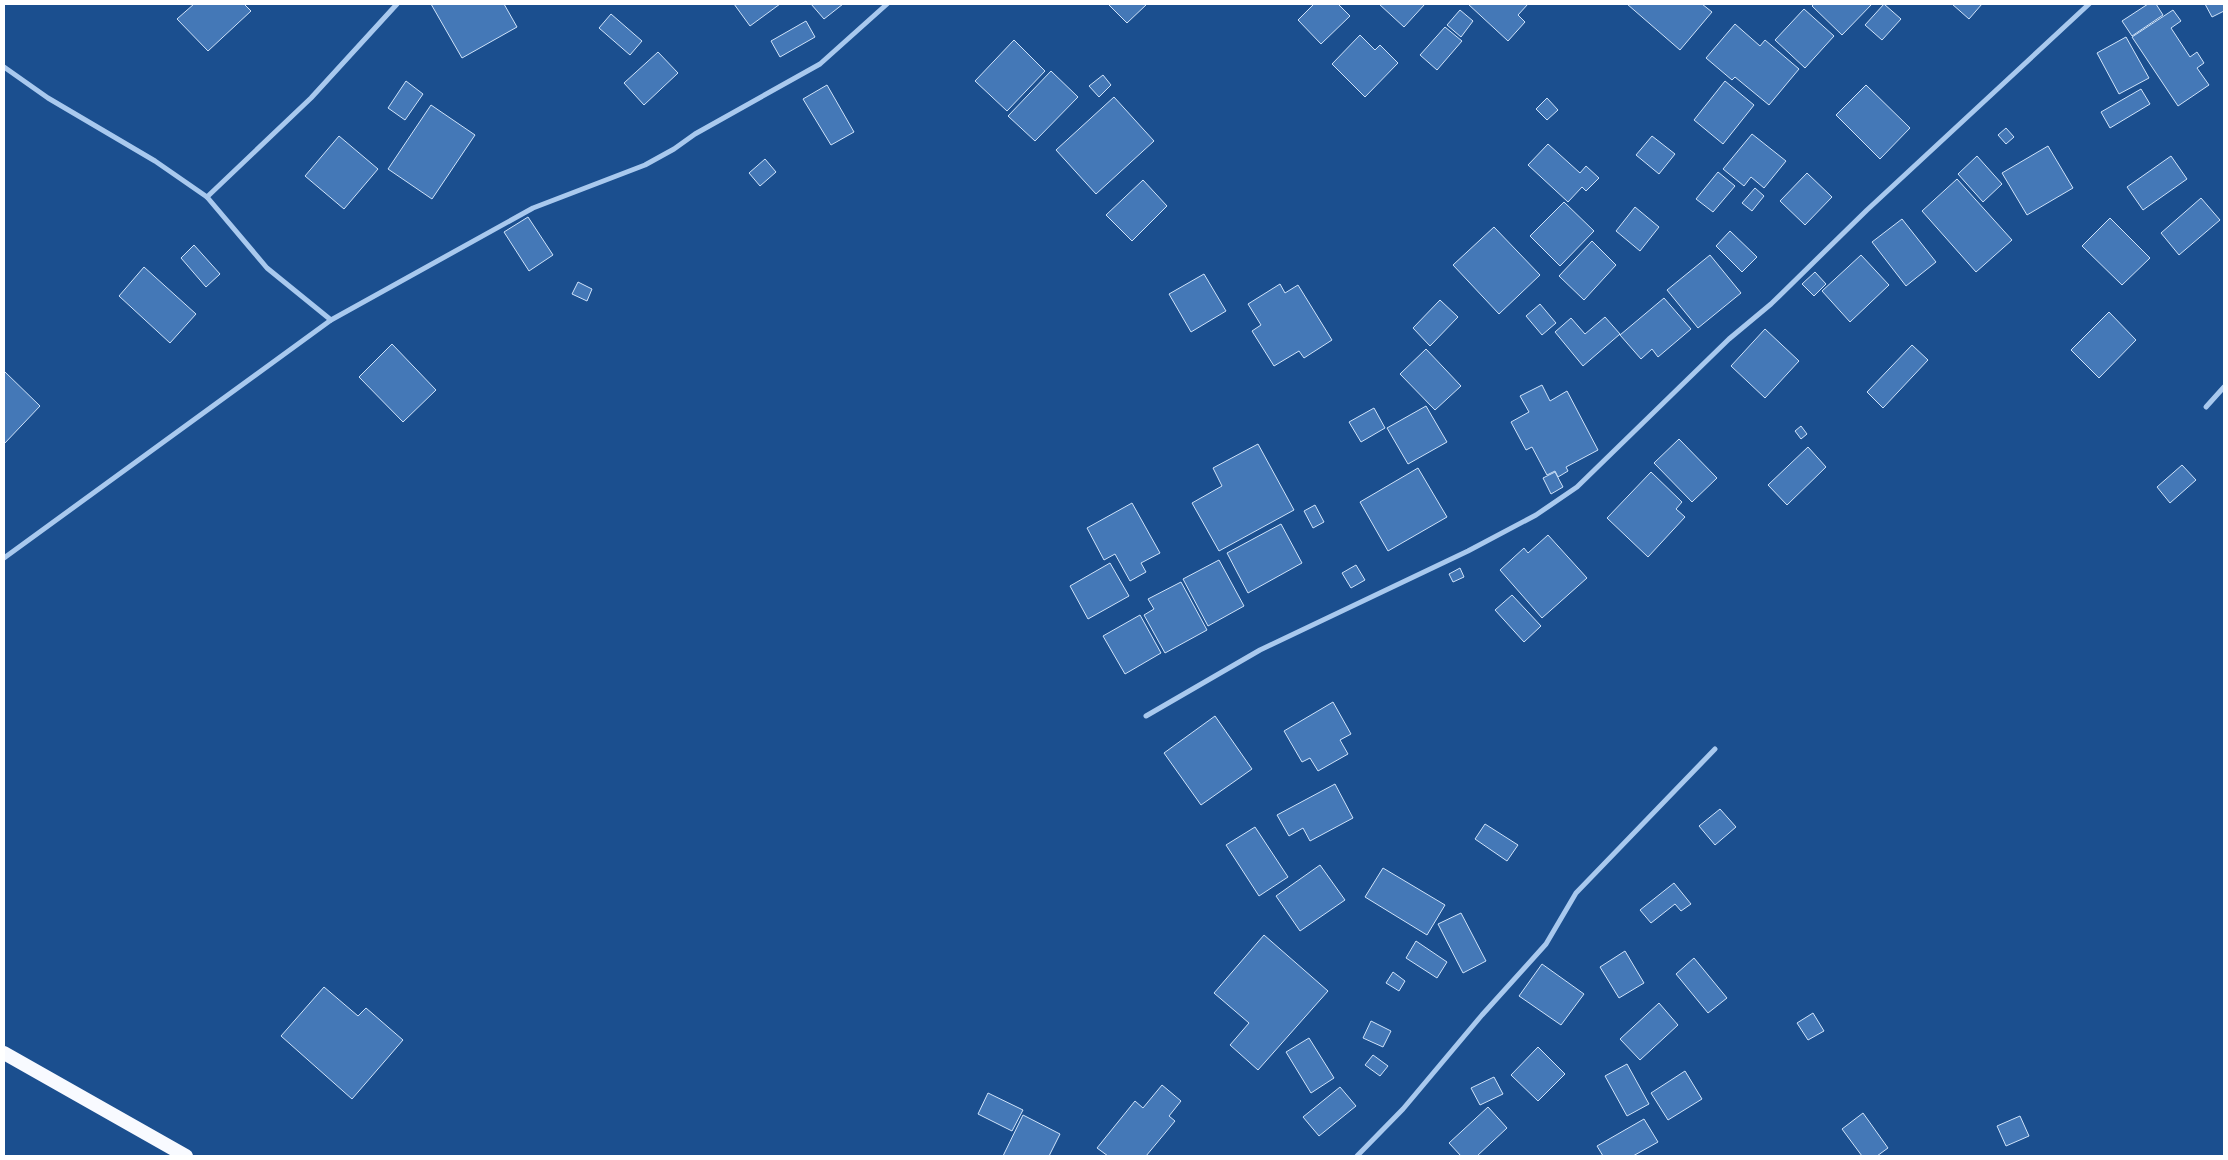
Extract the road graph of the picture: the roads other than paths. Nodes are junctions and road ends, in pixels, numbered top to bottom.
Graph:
1 (398, 4) edge
2 (887, 4) edge
3 (2089, 4) edge
4 (4, 67) edge
5 (207, 197) junction
6 (331, 320) junction
7 (2224, 387) edge
8 (2206, 407) dead end
9 (4, 558) edge
10 (1146, 716) dead end
11 (1716, 749) dead end
12 (4, 1053) edge
13 (186, 1156) edge
14 (1357, 1156) edge

1 - 5 street
2 - 6 street
3 - 10 street
4 - 5 street
5 - 6 street
6 - 9 street
7 - 8 street
11 - 14 street
12 - 13 highway

